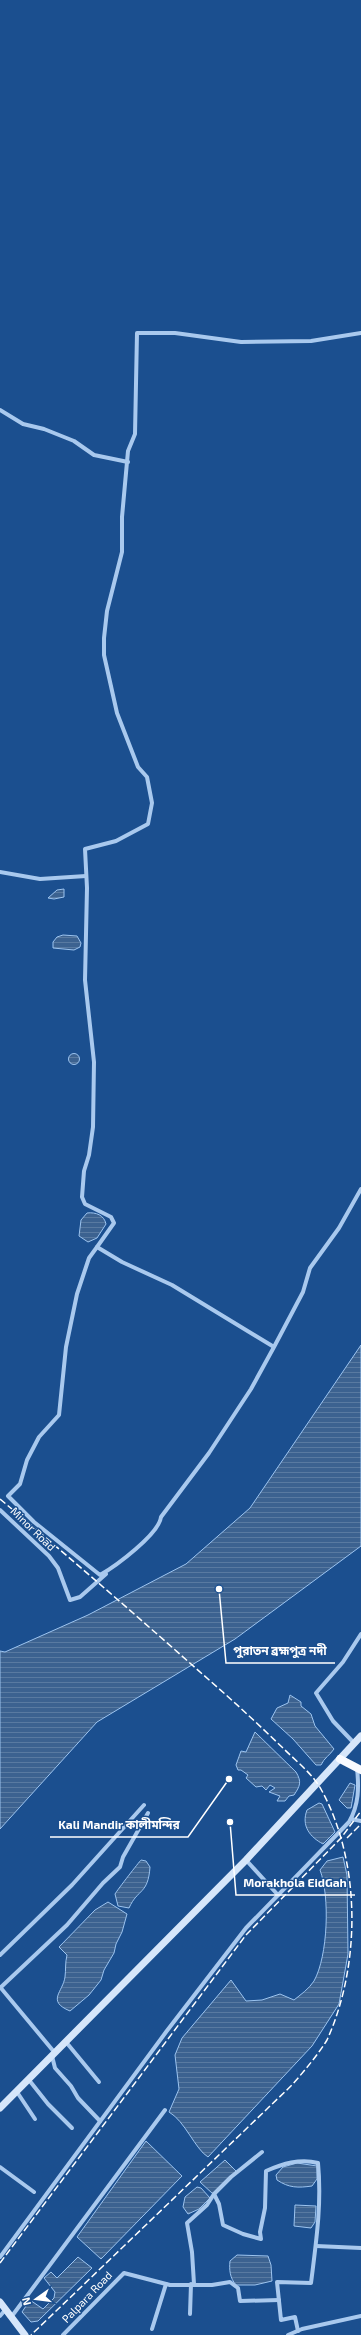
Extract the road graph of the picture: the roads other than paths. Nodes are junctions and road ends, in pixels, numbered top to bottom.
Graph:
1 (361, 333) edge
2 (0, 410) edge
3 (128, 462) junction
4 (0, 872) edge
5 (86, 876) junction
6 (361, 1189) edge
7 (97, 1247) junction
8 (274, 1347) junction
9 (0, 1510) edge
10 (111, 1569) junction
11 (361, 1634) edge
12 (361, 1736) edge
13 (354, 1743) junction
14 (340, 1759) junction
15 (359, 1769) edge
16 (144, 1805) dead end
17 (148, 1813) dead end
18 (351, 1819) junction
19 (361, 1821) edge
20 (246, 1860) junction
21 (278, 1895) junction
22 (0, 1954) edge
23 (0, 1987) edge
24 (66, 2042) junction
25 (54, 2055) junction
26 (28, 2080) junction
27 (99, 2082) dead end
28 (17, 2092) junction
29 (0, 2108) edge
30 (165, 2110) dead end
31 (35, 2119) dead end
32 (100, 2121) junction
33 (72, 2128) dead end
34 (262, 2152) dead end
35 (0, 2167) edge
36 (34, 2192) dead end
37 (214, 2194) junction
38 (316, 2246) junction
39 (361, 2248) edge
40 (0, 2257) edge
41 (166, 2284) junction
42 (193, 2284) junction
43 (279, 2300) junction
44 (0, 2302) edge
45 (6, 2309) junction
46 (190, 2314) dead end
47 (0, 2316) edge
48 (12, 2316) junction
49 (361, 2316) edge
50 (152, 2329) dead end
51 (298, 2331) junction
52 (25, 2335) edge
53 (63, 2335) edge
54 (288, 2335) edge

1 - 3 street
2 - 3 street
3 - 5 street
4 - 5 street
5 - 7 street
6 - 8 street
7 - 8 street
7 - 10 street
8 - 10 street
9 - 10 street, Minor Road
11 - 13 street
12 - 13 main road
13 - 14 main road
14 - 15 highway
14 - 20 main road
15 - 18 street
16 - 22 street
17 - 23 street
18 - 19 street
18 - 21 street
20 - 21 street
20 - 24 main road
21 - 32 street
23 - 25 street
24 - 25 main road
24 - 27 street
25 - 26 main road
25 - 32 street
26 - 28 main road
26 - 33 street
28 - 29 main road
28 - 31 street
30 - 48 street
32 - 40 street
34 - 37 street
35 - 36 street
37 - 38 street
37 - 42 street
38 - 39 street
38 - 43 street
41 - 42 street, Palpara Road
41 - 50 street
41 - 53 street, Palpara Road
42 - 43 street, Palpara Road
42 - 46 street
43 - 51 street
44 - 45 main road
45 - 47 street
45 - 48 main road
48 - 52 main road
49 - 51 street
51 - 54 street

